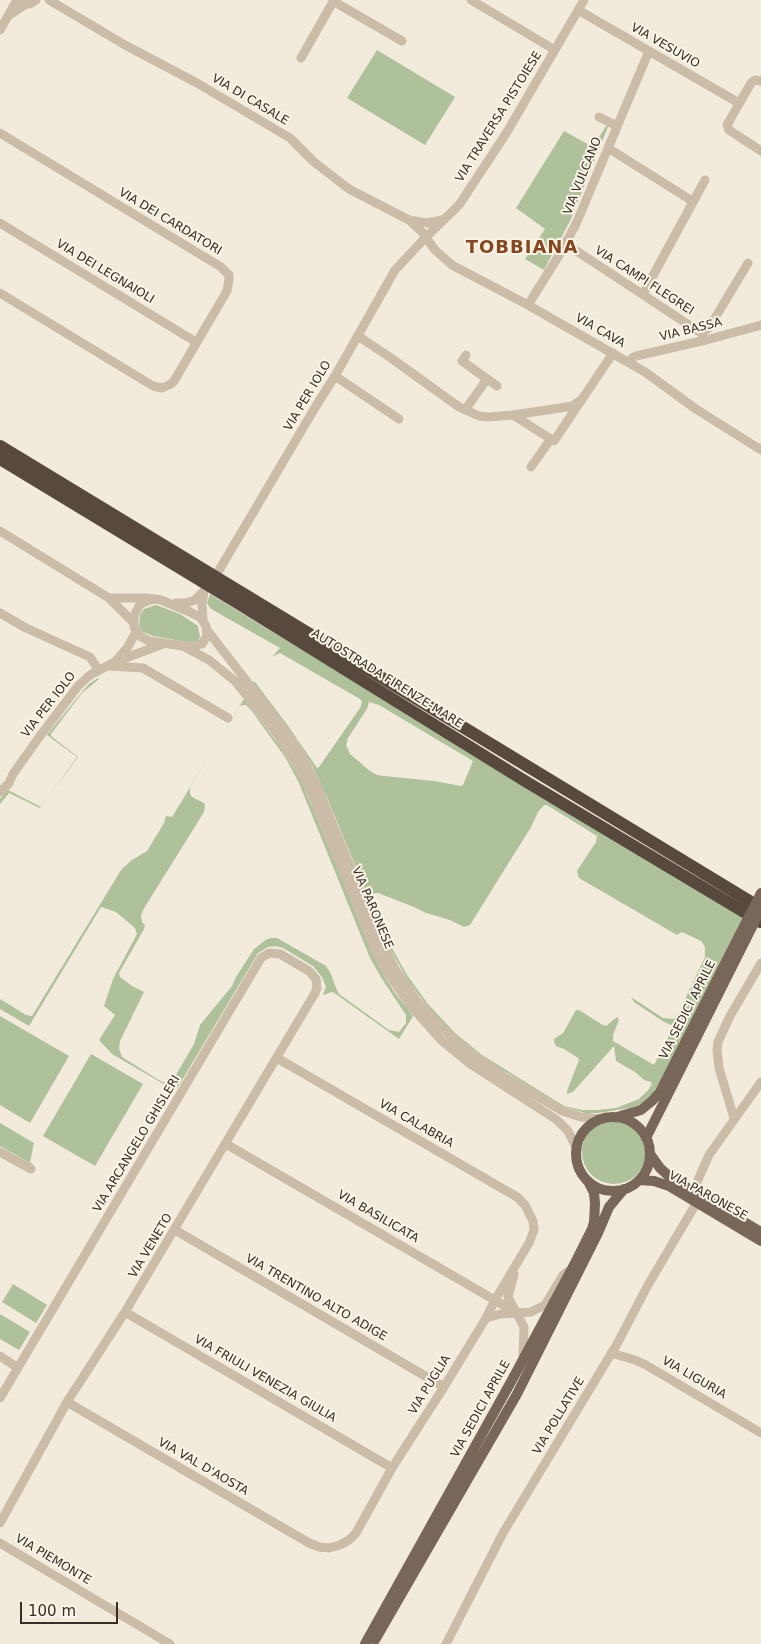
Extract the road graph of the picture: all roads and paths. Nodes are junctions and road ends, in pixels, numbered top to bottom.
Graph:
1 (36, 0) edge
2 (49, 0) edge
3 (334, 0) edge
4 (471, 0) edge
5 (584, 0) edge
6 (20, 1) edge
7 (578, 10) junction
8 (0, 30) edge
9 (402, 41) dead end
10 (555, 50) junction
11 (649, 51) junction
12 (301, 58) dead end
13 (761, 81) edge
14 (739, 103) junction
15 (599, 117) dead end
16 (617, 126) junction
17 (0, 133) edge
18 (608, 148) junction
19 (761, 151) edge
20 (705, 180) dead end
21 (692, 202) junction
22 (445, 219) junction
23 (409, 220) junction
24 (0, 223) edge
25 (425, 238) junction
26 (566, 244) junction
27 (748, 263) dead end
28 (0, 293) edge
29 (643, 294) junction
30 (528, 305) junction
31 (761, 325) edge
32 (358, 336) junction
33 (703, 337) junction
34 (196, 342) junction
35 (612, 353) junction
36 (466, 355) dead end
37 (629, 363) junction
38 (335, 376) junction
39 (487, 379) junction
40 (497, 386) dead end
41 (581, 400) junction
42 (465, 410) junction
43 (513, 415) junction
44 (399, 419) dead end
45 (550, 440) junction
46 (0, 446) edge
47 (761, 450) edge
48 (0, 458) edge
49 (531, 467) dead end
50 (0, 531) edge
51 (218, 572) dead end
52 (109, 598) junction
53 (154, 599) junction
54 (170, 602) junction
55 (0, 613) edge
56 (203, 620) junction
57 (133, 622) junction
58 (207, 630) junction
59 (136, 632) junction
60 (165, 643) junction
61 (183, 646) junction
62 (146, 650) junction
63 (115, 662) junction
64 (100, 668) junction
65 (143, 668) junction
66 (228, 718) dead end
67 (13, 774) junction
68 (0, 782) edge
69 (0, 792) edge
70 (761, 893) edge
71 (761, 908) edge
72 (761, 922) edge
73 (742, 938) junction
74 (761, 963) edge
75 (316, 979) joint
76 (277, 1058) junction
77 (761, 1082) edge
78 (617, 1117) junction
79 (734, 1118) junction
80 (602, 1119) junction
81 (646, 1138) junction
82 (226, 1144) junction
83 (577, 1148) junction
84 (0, 1152) edge
85 (650, 1154) junction
86 (30, 1169) dead end
87 (639, 1180) junction
88 (588, 1181) junction
89 (624, 1189) junction
90 (693, 1191) junction
91 (697, 1202) junction
92 (533, 1221) joint
93 (175, 1230) junction
94 (761, 1232) edge
95 (761, 1241) edge
96 (518, 1262) junction
97 (573, 1267) junction
98 (495, 1300) junction
99 (125, 1312) junction
100 (517, 1313) junction
101 (486, 1318) junction
102 (611, 1354) junction
103 (0, 1356) edge
104 (523, 1359) junction
105 (18, 1368) junction
106 (444, 1387) junction
107 (0, 1398) edge
108 (67, 1402) junction
109 (761, 1433) edge
110 (392, 1468) junction
111 (0, 1524) edge
112 (0, 1543) edge
113 (329, 1548) joint
114 (170, 1644) edge
115 (365, 1644) edge
116 (372, 1644) edge
117 (446, 1644) edge

1 - 6 street
2 - 23 street, VIA DI CASALE
3 - 9 street
3 - 12 street
4 - 10 street
5 - 7 street, VIA TRAVERSA PISTOIESE
6 - 8 street
7 - 10 street, VIA TRAVERSA PISTOIESE
7 - 11 street, VIA VESUVIO
10 - 22 street, VIA TRAVERSA PISTOIESE
11 - 14 street, VIA VESUVIO
11 - 16 street, VIA VULCANO
13 - 14 street
14 - 19 street
15 - 16 street
16 - 18 street, VIA VULCANO
17 - 34 street, VIA DEI CARDATORI
18 - 21 street
18 - 26 street, VIA VULCANO
20 - 21 street
21 - 29 street
22 - 23 street
22 - 25 street, VIA TRAVERSA PISTOIESE
23 - 25 street, VIA DI CASALE
24 - 34 street, VIA DEI LEGNAIOLI
25 - 30 street, VIA CAVA
25 - 32 street, VIA PER IOLO
26 - 29 street, VIA CAMPI FLEGREI
26 - 30 street, VIA VULCANO
27 - 33 street
28 - 34 street, VIA DEI CARDATORI
29 - 33 street, VIA CAMPI FLEGREI
30 - 35 street, VIA CAVA
31 - 33 street, VIA BASSA
32 - 38 street, VIA PER IOLO
32 - 42 street
33 - 37 street, VIA BASSA
35 - 37 street, VIA CAVA
35 - 41 street
36 - 39 street
37 - 47 street, VIA CAVA
38 - 44 street
38 - 51 street, VIA PER IOLO
39 - 40 street
39 - 42 street
41 - 43 street
41 - 45 street
42 - 43 street
43 - 45 street
45 - 49 street
46 - 71 highway, AUTOSTRADA FIRENZE-MARE
48 - 72 highway, AUTOSTRADA FIRENZE-MARE
50 - 52 street
52 - 53 street
52 - 57 street
53 - 54 street
53 - 57 street
54 - 56 street
54 - 56 street
55 - 64 street
56 - 58 street, VIA PARONESE
57 - 59 street
58 - 61 street
58 - 80 street, VIA PARONESE
59 - 60 street
59 - 63 street, VIA PER IOLO
60 - 61 street
60 - 62 street, VIA PER IOLO
61 - 83 street, VIA PARONESE
62 - 63 street, VIA PER IOLO
62 - 65 street
63 - 64 street, VIA PER IOLO
64 - 65 street
64 - 67 street, VIA PER IOLO
65 - 66 street
67 - 68 street, VIA PER IOLO
67 - 69 street, VIA PER IOLO
70 - 73 main road, VIA SEDICI APRILE, bridge
71 - 73 main road, VIA SEDICI APRILE, bridge
73 - 78 main road, VIA SEDICI APRILE
73 - 81 main road, VIA SEDICI APRILE
74 - 79 street
75 - 76 street, VIA VENETO
75 - 105 street, VIA ARCANGELO GHISLERI
76 - 82 street, VIA VENETO
76 - 92 street, VIA CALABRIA
77 - 79 street
78 - 80 main road, VIA SEDICI APRILE
78 - 81 main road
79 - 90 street
80 - 83 main road, VIA SEDICI APRILE
81 - 85 main road
82 - 93 street, VIA VENETO
82 - 98 street, VIA BASILICATA
83 - 88 main road, VIA SEDICI APRILE
84 - 86 street
85 - 87 main road
85 - 90 main road, VIA PARONESE
87 - 89 main road, VIA SEDICI APRILE
87 - 91 main road, VIA PARONESE
88 - 89 main road
88 - 97 main road, VIA SEDICI APRILE
89 - 116 main road, VIA SEDICI APRILE
90 - 94 main road, VIA PARONESE
91 - 95 main road, VIA PARONESE
91 - 102 street, VIA POLLATIVE
92 - 96 street, VIA PUGLIA
93 - 99 street, VIA VENETO
93 - 106 street, VIA TRENTINO ALTO ADIGE
96 - 98 street, VIA PUGLIA
96 - 100 street
97 - 100 street
97 - 104 main road, VIA SEDICI APRILE
98 - 100 street, VIA BASILICATA
98 - 101 street, VIA PUGLIA
99 - 108 street, VIA VENETO
99 - 110 street, VIA FRIULI VENEZIA GIULIA
100 - 101 street
100 - 104 street
101 - 106 street, VIA PUGLIA
102 - 109 street, VIA LIGURIA
102 - 117 street, VIA POLLATIVE
103 - 105 street
104 - 115 main road, VIA SEDICI APRILE
105 - 107 street, VIA ARCANGELO GHISLERI
106 - 110 street, VIA PUGLIA
108 - 111 street, VIA VENETO
108 - 113 street, VIA VAL D'AOSTA
110 - 113 street, VIA PUGLIA
112 - 114 street, VIA PIEMONTE

